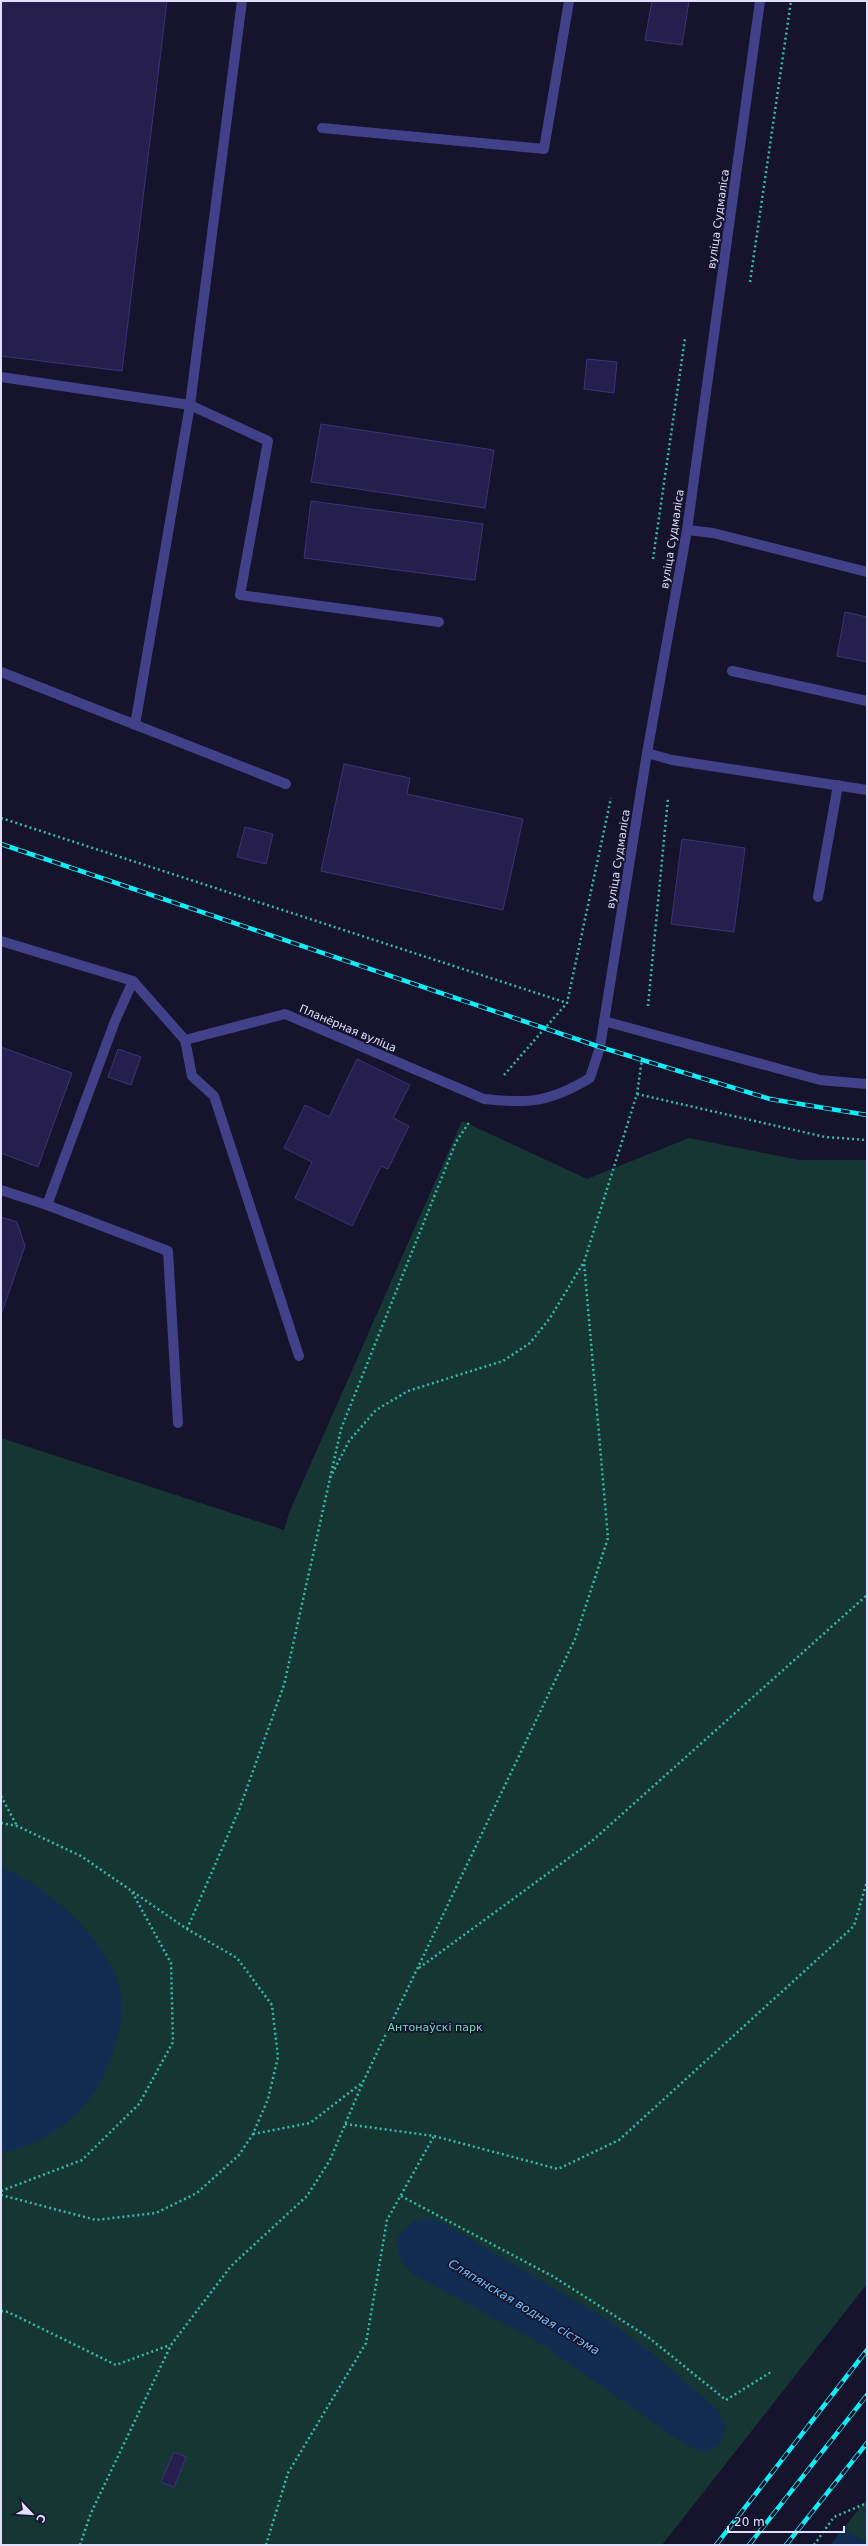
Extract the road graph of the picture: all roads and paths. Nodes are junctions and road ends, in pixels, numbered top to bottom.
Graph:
1 (242, 1) edge
2 (569, 1) edge
3 (760, 1) edge
4 (322, 128) dead end
5 (686, 331) dead end
6 (1, 377) edge
7 (190, 405) junction
8 (687, 530) junction
9 (652, 566) dead end
10 (867, 572) edge
11 (439, 622) dead end
12 (732, 671) dead end
13 (1, 672) edge
14 (867, 701) edge
15 (135, 725) junction
16 (647, 753) junction
17 (286, 784) dead end
18 (838, 785) junction
19 (867, 790) edge
20 (613, 793) dead end
21 (1, 818) edge
22 (818, 897) dead end
23 (1, 941) edge
24 (133, 982) junction
25 (566, 1003) junction
26 (604, 1021) junction
27 (185, 1040) junction
28 (590, 1078) joint
29 (867, 1084) edge
30 (484, 1099) junction
31 (867, 1140) edge
32 (1, 1190) edge
33 (48, 1205) junction
34 (584, 1262) junction
35 (299, 1356) dead end
36 (178, 1423) dead end
37 (329, 1482) junction
38 (867, 1595) edge
39 (1, 1796) edge
40 (1, 1823) edge
41 (17, 1826) junction
42 (867, 1881) edge
43 (130, 1889) junction
44 (187, 1929) junction
45 (419, 1969) junction
46 (363, 2082) junction
47 (345, 2124) junction
48 (253, 2134) junction
49 (434, 2136) junction
50 (1, 2192) edge
51 (1, 2195) edge
52 (401, 2196) junction
53 (1, 2311) edge
54 (171, 2345) junction
55 (771, 2372) dead end
56 (867, 2503) edge
57 (80, 2545) edge
58 (266, 2545) edge
59 (814, 2545) edge

1 - 7 street
2 - 4 street
3 - 8 street, вуліца Судмаліса
5 - 9 path
6 - 7 street
7 - 11 street
7 - 15 street
8 - 10 street
8 - 16 street, вуліца Судмаліса
12 - 14 street
13 - 15 street
15 - 17 street
16 - 18 street
16 - 26 street, вуліца Судмаліса
18 - 19 street
18 - 22 street
20 - 25 path
21 - 25 path
23 - 24 street
24 - 27 street
24 - 33 street
25 - 30 path
26 - 28 street, вуліца Судмаліса
26 - 29 street
27 - 30 street, Планёрная вуліца
27 - 35 street
28 - 30 street, Планёрная вуліца
30 - 37 path
31 - 34 path
32 - 33 street
33 - 36 street
34 - 37 path
34 - 45 path
37 - 44 path
38 - 45 path
39 - 41 path
40 - 41 path
41 - 43 path
42 - 49 path
43 - 44 path
43 - 50 path
44 - 48 path
45 - 46 path
46 - 47 path
46 - 48 path
47 - 49 path
47 - 54 path
48 - 51 path
49 - 52 path
52 - 55 path
52 - 58 path
53 - 54 path
54 - 57 path
56 - 59 path

